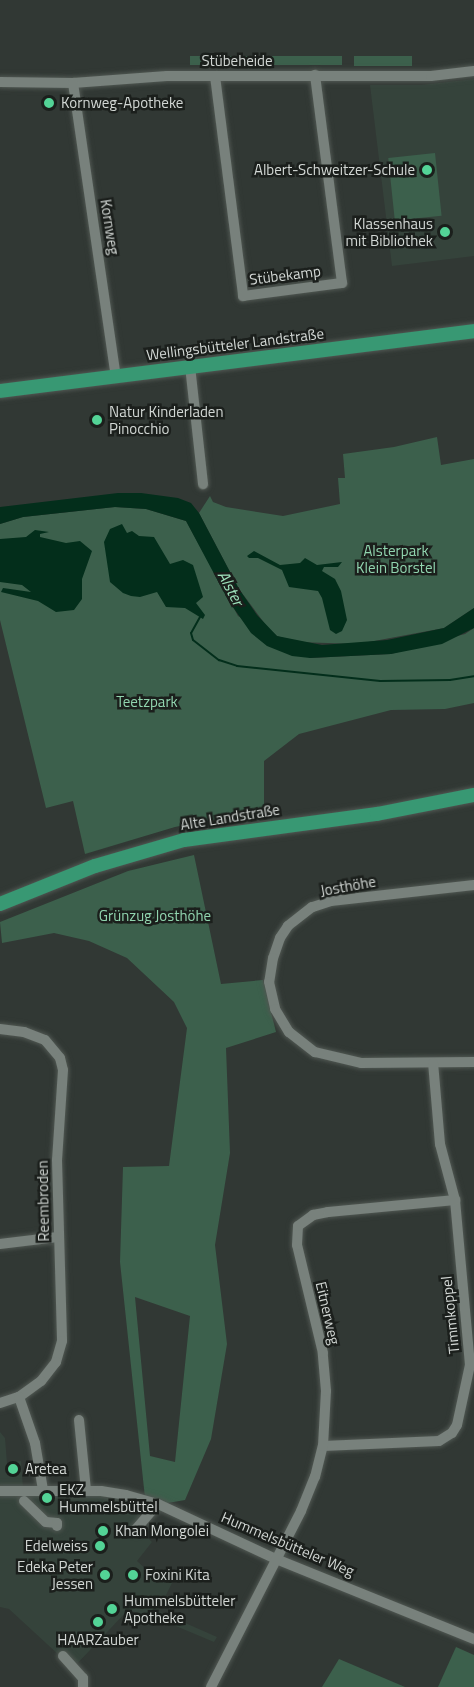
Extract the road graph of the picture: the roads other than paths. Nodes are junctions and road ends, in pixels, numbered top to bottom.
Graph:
1 (474, 71) edge
2 (315, 75) junction
3 (215, 76) junction
4 (0, 82) edge
5 (73, 83) junction
6 (474, 331) edge
7 (190, 366) junction
8 (117, 376) junction
9 (0, 391) edge
10 (203, 484) dead end
11 (474, 795) edge
12 (474, 885) edge
13 (0, 904) edge
14 (0, 1029) edge
15 (474, 1062) edge
16 (433, 1063) junction
17 (455, 1200) junction
18 (58, 1237) junction
19 (0, 1244) edge
20 (472, 1365) edge
21 (19, 1397) junction
22 (0, 1403) edge
23 (79, 1420) dead end
24 (323, 1446) junction
25 (43, 1490) junction
26 (86, 1490) junction
27 (0, 1491) edge
28 (24, 1501) dead end
29 (158, 1504) junction
30 (57, 1526) dead end
31 (136, 1529) dead end
32 (276, 1559) junction
33 (474, 1639) edge
34 (63, 1656) dead end
35 (83, 1687) edge
36 (211, 1687) edge

1 - 2 street, Stübeheide
2 - 3 street, Stübeheide
2 - 3 street, Stübekamp
3 - 5 street, Stübeheide
4 - 5 street, Stübeheide
5 - 8 street, Kornweg
6 - 7 main road, Wellingsbütteler Landstraße
7 - 8 main road, Wellingsbütteler Landstraße
7 - 10 street
8 - 9 main road, Wellingsbütteler Landstraße
11 - 13 main road, Alte Landstraße
12 - 16 street, Josthöhe
14 - 18 street, Reembroden
15 - 16 street, Josthöhe
16 - 17 street, Timmkoppel
17 - 20 street, Timmkoppel
17 - 24 street, Eitnerweg
18 - 19 street
18 - 21 street, Reembroden
20 - 24 street, Timmkoppel
21 - 22 street, Reembroden
21 - 25 street
23 - 26 street
24 - 32 street, Eitnerweg
25 - 26 street, Hummelsbütteler Weg
25 - 27 street, Hummelsbütteler Weg
26 - 29 street, Hummelsbütteler Weg
28 - 30 street
29 - 31 street
29 - 32 street, Hummelsbütteler Weg
32 - 33 street, Hummelsbütteler Weg
32 - 36 street, Eitnerweg
34 - 35 street

